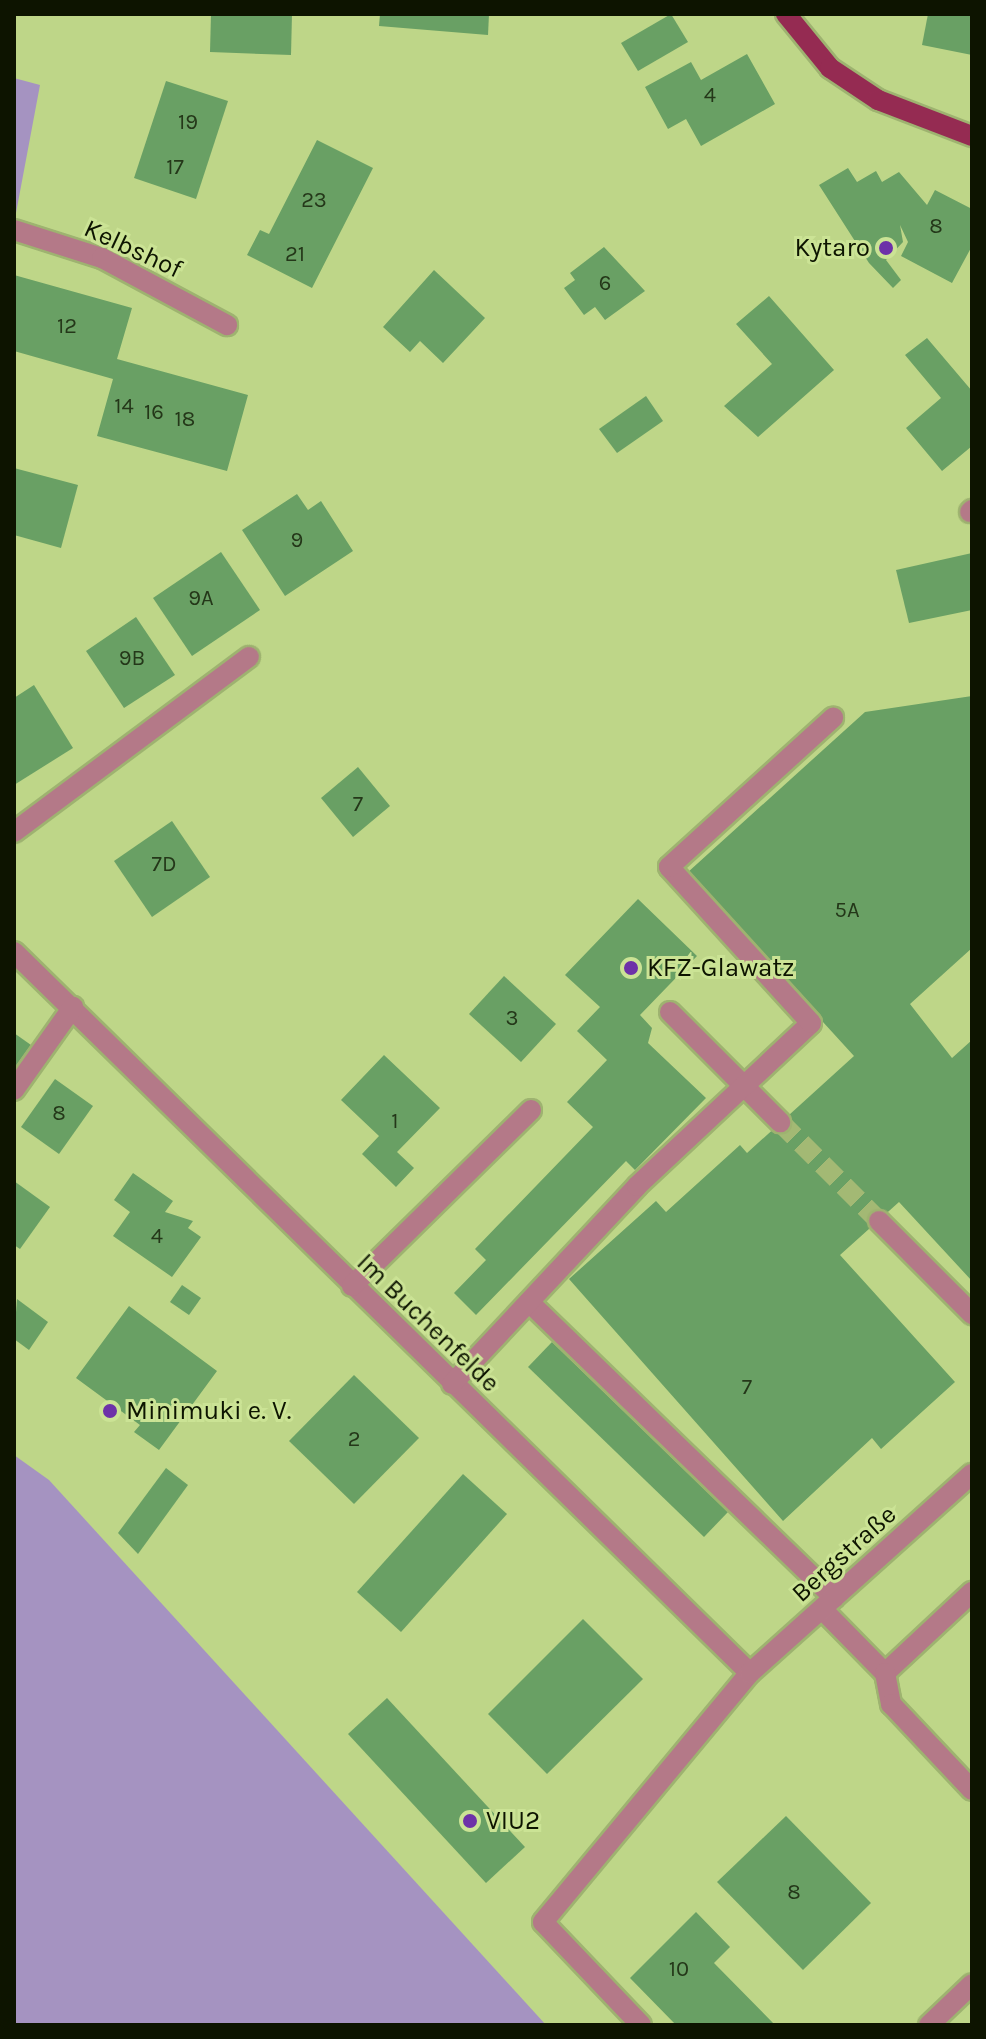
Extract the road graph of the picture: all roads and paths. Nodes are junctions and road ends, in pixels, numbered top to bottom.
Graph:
1 (786, 14) edge
2 (972, 136) edge
3 (14, 230) edge
4 (227, 325) dead end
5 (249, 657) dead end
6 (833, 718) dead end
7 (14, 832) edge
8 (14, 952) edge
9 (73, 1007) junction
10 (670, 1012) dead end
11 (744, 1086) junction
12 (14, 1090) edge
13 (531, 1110) dead end
14 (780, 1122) tunnel mouth
15 (879, 1221) tunnel mouth
16 (352, 1286) junction
17 (529, 1302) junction
18 (972, 1314) edge
19 (452, 1384) junction
20 (968, 1486) edge
21 (972, 1592) edge
22 (828, 1604) junction
23 (750, 1673) junction
24 (885, 1673) junction
25 (972, 1790) edge
26 (972, 1984) edge
27 (641, 2025) edge
28 (929, 2025) edge

1 - 2 main road
3 - 4 street, Kelbshof
5 - 7 street
6 - 11 street
8 - 9 street, Im Buchenfelde
9 - 12 street
9 - 16 street, Im Buchenfelde
10 - 11 street
11 - 14 street
11 - 17 street
13 - 16 street
15 - 18 street
16 - 19 street, Im Buchenfelde
17 - 19 street
17 - 22 street
19 - 23 street, Im Buchenfelde
20 - 22 street, Bergstraße
21 - 24 street
22 - 23 street, Bergstraße
22 - 24 street
23 - 27 street, Bergstraße
24 - 25 street
26 - 28 street

